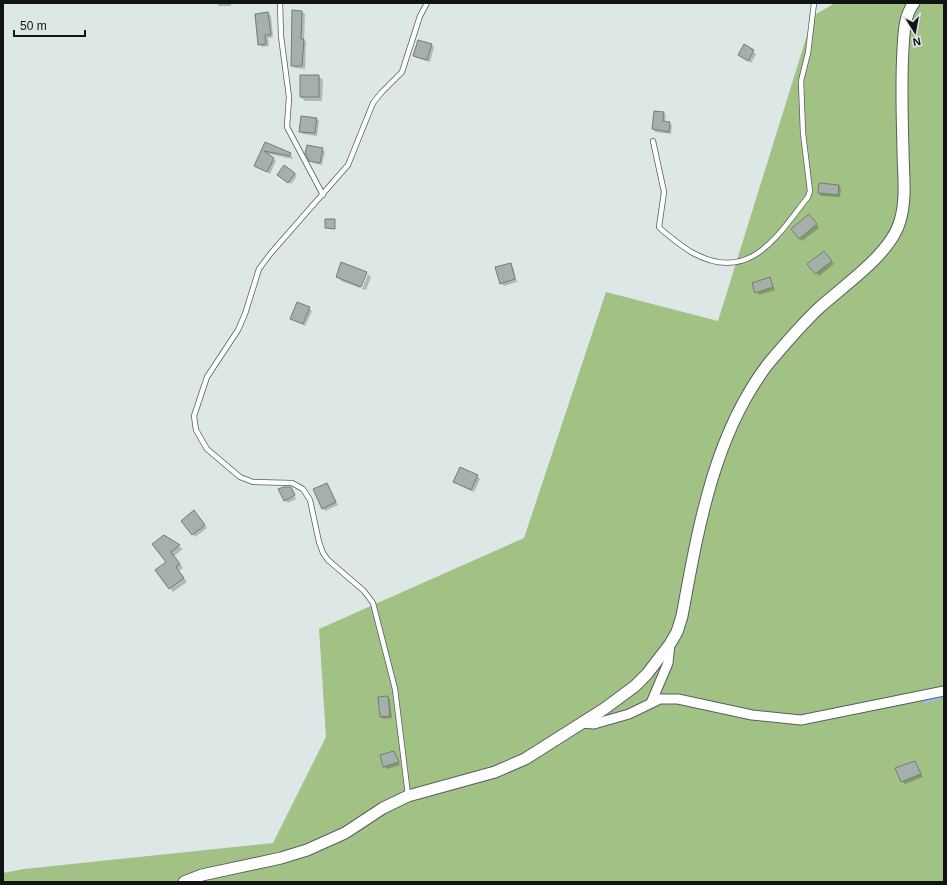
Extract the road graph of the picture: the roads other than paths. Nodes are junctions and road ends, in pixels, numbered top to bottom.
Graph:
1 (280, 3) edge
2 (427, 3) edge
3 (814, 3) edge
4 (914, 3) edge
5 (653, 141) dead end
6 (323, 195) junction
7 (670, 644) junction
8 (944, 690) edge
9 (651, 703) junction
10 (581, 723) junction
11 (408, 796) junction
12 (184, 882) edge

1 - 6 lane
2 - 6 lane
3 - 5 lane
4 - 7 street
6 - 11 lane
7 - 9 street
7 - 10 street
8 - 9 street
9 - 10 street
10 - 11 street
11 - 12 street

